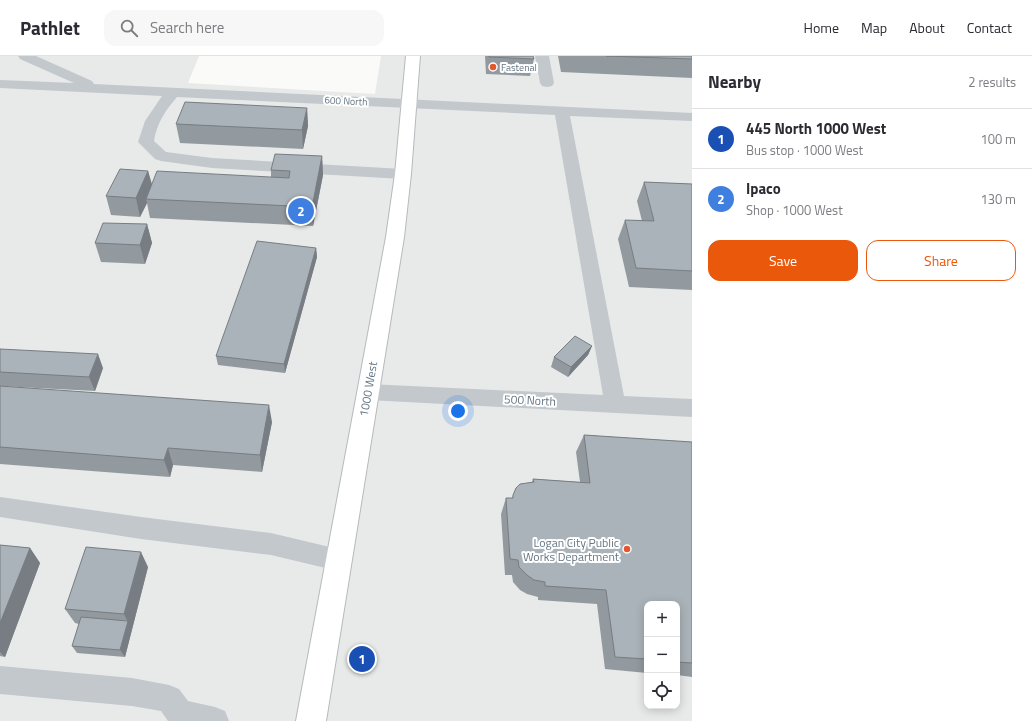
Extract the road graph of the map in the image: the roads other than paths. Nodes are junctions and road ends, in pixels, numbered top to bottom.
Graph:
1 (25, 56) edge
2 (413, 56) edge
3 (542, 56) edge
4 (547, 83) dead end
5 (0, 84) edge
6 (98, 89) junction
7 (173, 92) junction
8 (408, 104) junction
9 (562, 111) junction
10 (692, 117) edge
11 (403, 174) junction
12 (368, 392) junction
13 (615, 404) junction
14 (692, 408) edge
15 (0, 507) edge
16 (338, 560) junction
17 (0, 680) edge
18 (178, 718) edge
19 (215, 721) edge
20 (311, 721) edge

1 - 6 street
2 - 8 main road, 1000 West
3 - 4 street
5 - 6 street, 600 North
6 - 7 street, 600 North
7 - 8 street, 600 North
7 - 11 street
8 - 9 street, 600 North
8 - 11 main road, 1000 West
9 - 10 street, 600 North
9 - 13 street
11 - 12 main road, 1000 West
12 - 13 street, 500 North
12 - 16 main road, 1000 West
13 - 14 street, 500 North
15 - 16 street
16 - 20 main road, 1000 West
17 - 18 street
18 - 19 street

